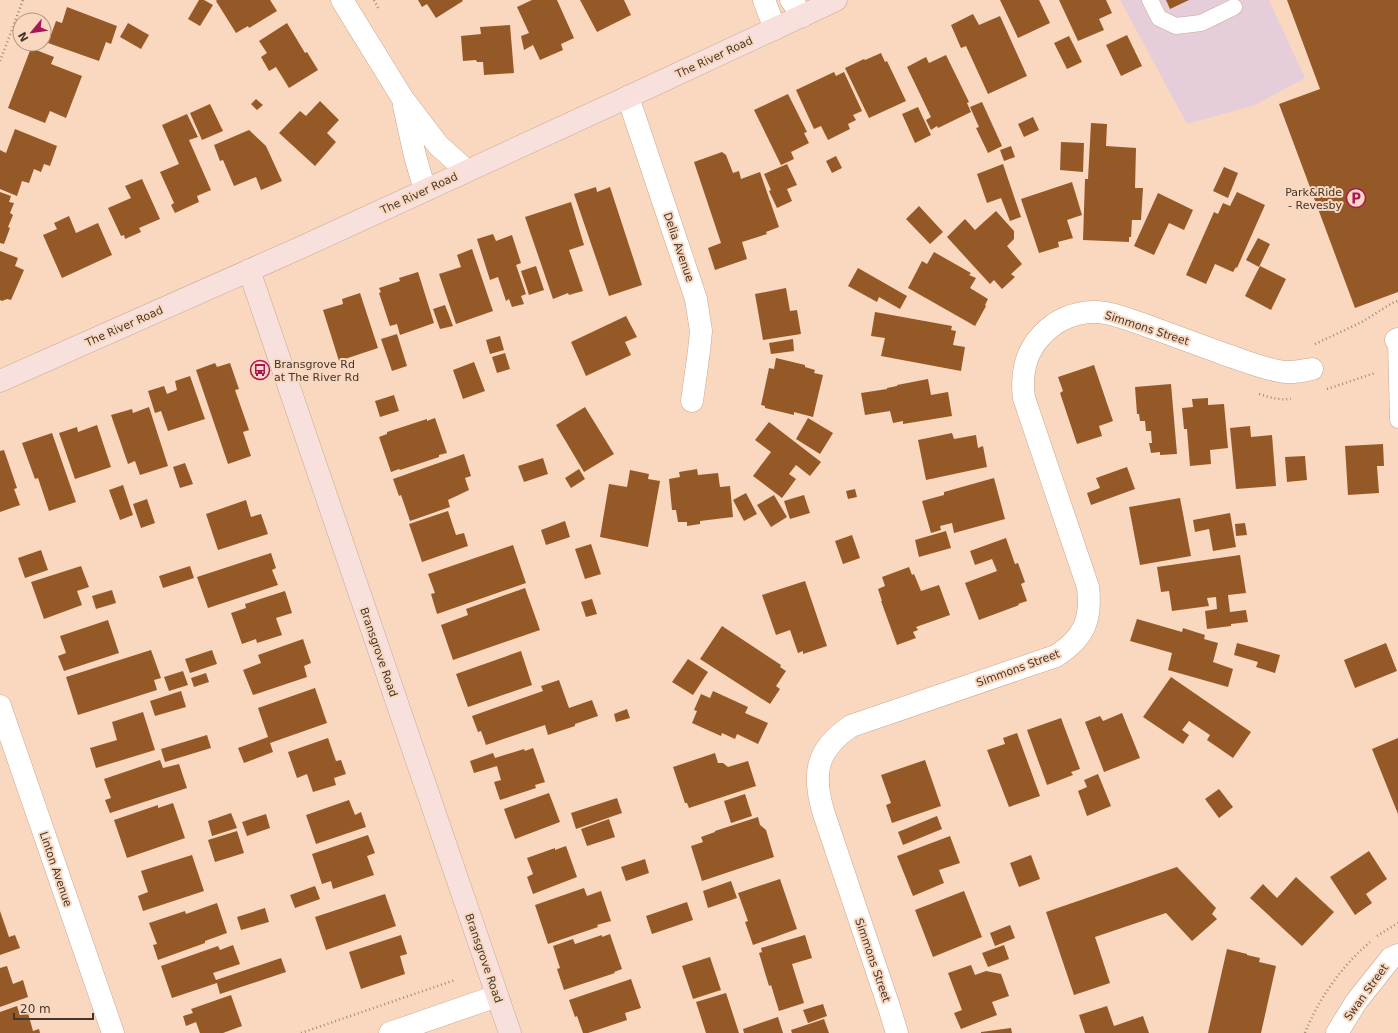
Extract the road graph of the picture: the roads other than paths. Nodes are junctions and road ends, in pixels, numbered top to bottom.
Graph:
1 (342, 0) edge
2 (764, 0) edge
3 (836, 0) edge
4 (1150, 0) edge
5 (1234, 7) dead end
6 (797, 8) edge
7 (775, 28) junction
8 (628, 97) junction
9 (403, 99) junction
10 (467, 171) junction
11 (425, 190) junction
12 (249, 270) junction
13 (1397, 340) edge
14 (1398, 368) edge
15 (1312, 369) road end
16 (0, 381) edge
17 (692, 401) dead end
18 (1398, 420) edge
19 (0, 706) edge
20 (1398, 955) edge
21 (497, 996) junction
22 (113, 1033) edge
23 (390, 1033) edge
24 (510, 1033) edge
25 (897, 1033) edge
26 (1337, 1033) edge

1 - 9 street
2 - 7 street
3 - 6 main road, The River Road
4 - 5 lane
6 - 7 main road, The River Road
7 - 8 main road, The River Road
8 - 10 main road, The River Road
8 - 17 street, Delia Avenue
9 - 10 street
9 - 11 street
10 - 11 main road, The River Road
11 - 12 main road, The River Road
12 - 16 main road, The River Road
12 - 21 main road, Bransgrove Road
13 - 14 lane
14 - 18 lane
15 - 25 street, Simmons Street
19 - 22 street, Linton Avenue
20 - 26 street, Swan Street
21 - 23 street
21 - 24 main road, Bransgrove Road

